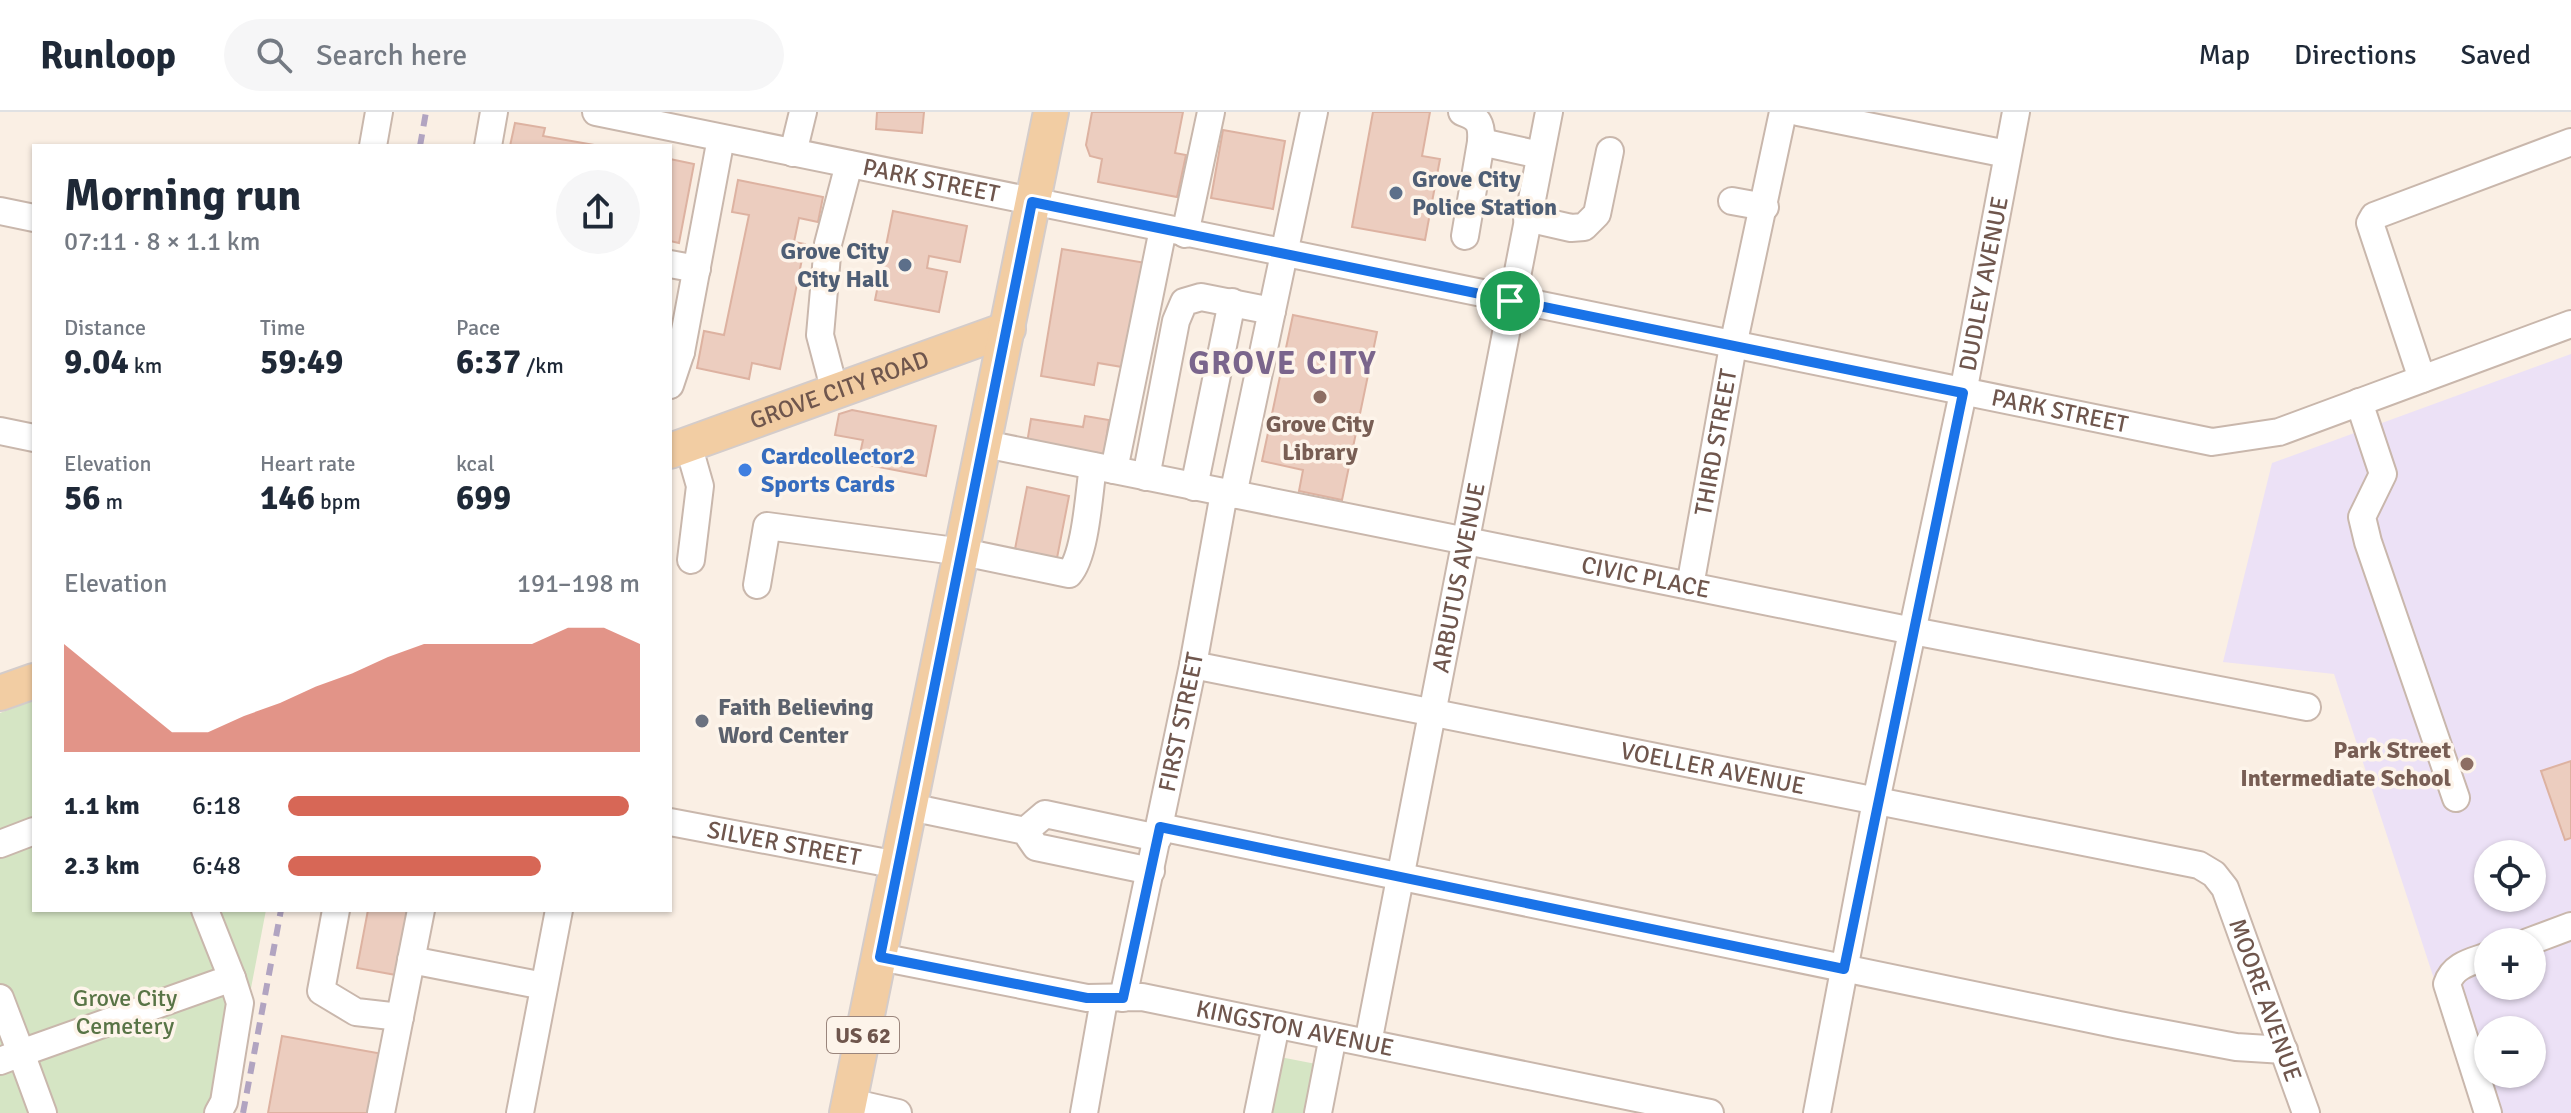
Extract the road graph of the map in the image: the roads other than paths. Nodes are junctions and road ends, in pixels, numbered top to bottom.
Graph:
1 (379, 112) edge
2 (494, 112) edge
3 (596, 112) edge
4 (803, 112) edge
5 (1051, 112) edge
6 (1211, 112) edge
7 (1314, 112) edge
8 (1462, 112) edge
9 (1549, 112) edge
10 (1783, 112) edge
11 (1798, 112) edge
12 (2016, 112) edge
13 (721, 138) junction
14 (1481, 142) junction
15 (2571, 142) edge
16 (373, 144) edge
17 (488, 144) edge
18 (1610, 151) dead end
19 (793, 153) junction
20 (2007, 154) junction
21 (1540, 155) junction
22 (849, 164) junction
23 (1732, 201) dead end
24 (1032, 202) junction
25 (1765, 207) junction
26 (0, 211) edge
27 (32, 218) edge
28 (1527, 218) junction
29 (1174, 232) junction
30 (1465, 236) dead end
31 (1285, 255) junction
32 (672, 264) edge
33 (697, 269) junction
34 (1510, 301) junction
35 (1232, 302) junction
36 (1272, 311) junction
37 (2571, 324) edge
38 (1008, 329) junction
39 (1733, 346) junction
40 (675, 351) edge
41 (672, 371) edge
42 (2422, 379) junction
43 (835, 392) junction
44 (1963, 393) junction
45 (2359, 402) junction
46 (0, 431) edge
47 (32, 438) edge
48 (985, 444) junction
49 (679, 448) edge
50 (1103, 468) junction
51 (1146, 477) junction
52 (1194, 487) junction
53 (1228, 494) junction
54 (1463, 540) junction
55 (963, 552) junction
56 (691, 560) dead end
57 (757, 585) dead end
58 (1690, 586) junction
59 (1913, 631) junction
60 (1193, 665) junction
61 (32, 682) edge
62 (0, 693) edge
63 (2307, 707) dead end
64 (1432, 714) junction
65 (2456, 798) dead end
66 (1876, 801) junction
67 (910, 807) junction
68 (672, 822) edge
69 (1025, 831) junction
70 (32, 832) edge
71 (1159, 833) junction
72 (0, 844) edge
73 (898, 865) junction
74 (1151, 871) junction
75 (1400, 878) junction
76 (2225, 888) joint
77 (206, 912) edge
78 (336, 912) edge
79 (421, 912) edge
80 (559, 912) edge
81 (2571, 926) edge
82 (2546, 935) edge
83 (880, 957) junction
84 (411, 960) junction
85 (2474, 961) edge
86 (1844, 969) junction
87 (232, 978) junction
88 (544, 986) junction
89 (0, 998) edge
90 (1113, 999) junction
91 (400, 1017) junction
92 (1276, 1025) junction
93 (1333, 1036) junction
94 (1368, 1043) junction
95 (2284, 1050) junction
96 (10, 1057) edge
97 (848, 1107) edge
98 (43, 1113) edge
99 (218, 1113) edge
100 (381, 1113) edge
101 (520, 1113) edge
102 (898, 1113) edge
103 (1084, 1113) edge
104 (1258, 1113) edge
105 (1318, 1113) edge
106 (1710, 1113) edge
107 (1817, 1113) edge
108 (2306, 1113) edge
109 (2488, 1113) edge

1 - 16 street
2 - 17 street
3 - 13 street, PARK STREET
4 - 19 street
5 - 24 main road, US 62
6 - 29 street
7 - 31 street, FIRST STREET
8 - 14 street
9 - 21 street, ARBUTUS AVENUE
10 - 25 street, THIRD STREET
11 - 20 street
12 - 20 street, DUDLEY AVENUE
13 - 19 street, PARK STREET
13 - 33 street
14 - 21 street
14 - 30 street
15 - 42 street
18 - 28 street
19 - 22 street, PARK STREET
20 - 44 street, DUDLEY AVENUE
21 - 28 street, ARBUTUS AVENUE
22 - 24 street, PARK STREET
22 - 43 street
23 - 25 street
24 - 29 street, PARK STREET
24 - 38 main road, US 62
25 - 39 street, THIRD STREET
26 - 27 street
28 - 34 street, ARBUTUS AVENUE
29 - 31 street, PARK STREET
29 - 50 street
31 - 34 street, PARK STREET
31 - 36 street, FIRST STREET
32 - 33 street
33 - 40 street
34 - 39 street, PARK STREET
34 - 54 street, ARBUTUS AVENUE
35 - 36 street
35 - 51 street
35 - 52 street
36 - 53 street, FIRST STREET
37 - 42 street, PARK STREET
38 - 43 main road, GROVE CITY ROAD
38 - 48 main road, US 62
39 - 44 street, PARK STREET
39 - 58 street, THIRD STREET
40 - 41 street
42 - 45 street, PARK STREET
43 - 49 main road, GROVE CITY ROAD
44 - 45 street, PARK STREET
44 - 59 street, DUDLEY AVENUE
45 - 65 street
46 - 47 street
48 - 50 street, CIVIC PLACE
48 - 55 main road, US 62
49 - 56 street
50 - 51 street, CIVIC PLACE
50 - 55 street
51 - 52 street, CIVIC PLACE
52 - 53 street, CIVIC PLACE
53 - 54 street, CIVIC PLACE
53 - 60 street, FIRST STREET
54 - 58 street, CIVIC PLACE
54 - 64 street, ARBUTUS AVENUE
55 - 57 street
55 - 67 main road, US 62
58 - 59 street, CIVIC PLACE
59 - 63 street, CIVIC PLACE
59 - 66 street, DUDLEY AVENUE
60 - 64 street, VOELLER AVENUE
60 - 71 street, FIRST STREET
61 - 62 main road
64 - 66 street, VOELLER AVENUE
64 - 75 street, ARBUTUS AVENUE
66 - 76 street, VOELLER AVENUE
66 - 86 street, DUDLEY AVENUE
67 - 69 street
67 - 73 main road, US 62
68 - 73 street, SILVER STREET
69 - 71 street
69 - 74 street
70 - 72 street
71 - 74 street, FIRST STREET
71 - 75 street
73 - 83 main road, US 62
74 - 90 street, FIRST STREET
75 - 86 street
75 - 94 street, ARBUTUS AVENUE
76 - 95 street, MOORE AVENUE
77 - 87 street
78 - 91 street
79 - 84 street
80 - 88 street
81 - 82 street
83 - 90 street, KINGSTON AVENUE
83 - 97 main road, US 62
84 - 88 street
84 - 91 street
85 - 109 street
86 - 95 street
86 - 107 street, DUDLEY AVENUE
87 - 96 street
87 - 99 street
88 - 101 street
89 - 96 street
90 - 92 street, KINGSTON AVENUE
90 - 103 street, FIRST STREET
91 - 100 street
92 - 93 street, KINGSTON AVENUE
92 - 104 street
93 - 94 street, KINGSTON AVENUE
93 - 105 street
94 - 106 street, KINGSTON AVENUE
95 - 108 street, MOORE AVENUE
96 - 98 street
97 - 102 street

